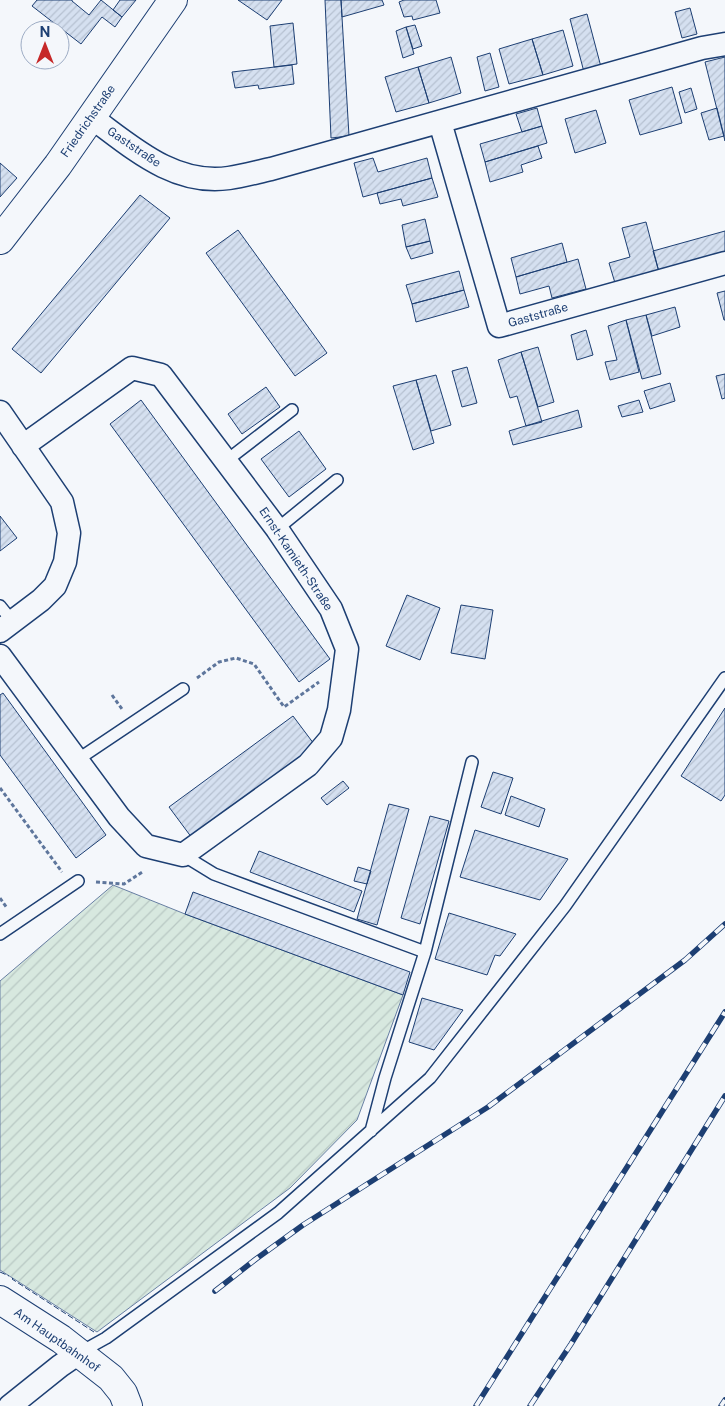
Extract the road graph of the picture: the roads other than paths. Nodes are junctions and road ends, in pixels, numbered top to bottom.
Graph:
1 (173, 0) edge
2 (725, 44) edge
3 (91, 117) junction
4 (440, 122) junction
5 (0, 240) edge
6 (725, 264) edge
7 (292, 410) dead end
8 (0, 412) edge
9 (23, 446) junction
10 (226, 461) junction
11 (337, 480) dead end
12 (277, 529) junction
13 (4, 619) edge
14 (0, 656) edge
15 (725, 678) edge
16 (183, 688) road end
17 (77, 760) junction
18 (472, 762) dead end
19 (173, 853) junction
20 (75, 883) road end
21 (0, 934) edge
22 (425, 952) junction
23 (371, 1131) junction
24 (0, 1300) edge
25 (79, 1353) junction
26 (10, 1406) edge
27 (128, 1406) edge

1 - 3 street, Friedrichstraße
2 - 4 street, Gaststraße
3 - 4 street, Gaststraße
3 - 5 street, Friedrichstraße
4 - 6 street, Gaststraße
7 - 10 lane
8 - 9 street
9 - 10 street, Ernst-Kamieth-Straße
9 - 13 street
10 - 12 street, Ernst-Kamieth-Straße
11 - 12 lane
12 - 19 street, Ernst-Kamieth-Straße
14 - 17 street
15 - 23 lane
16 - 17 lane
17 - 19 street
18 - 22 lane
19 - 22 lane
20 - 21 lane
22 - 23 lane
23 - 25 lane
24 - 25 street, Am Hauptbahnhof
25 - 26 street
25 - 27 street, Am Hauptbahnhof

